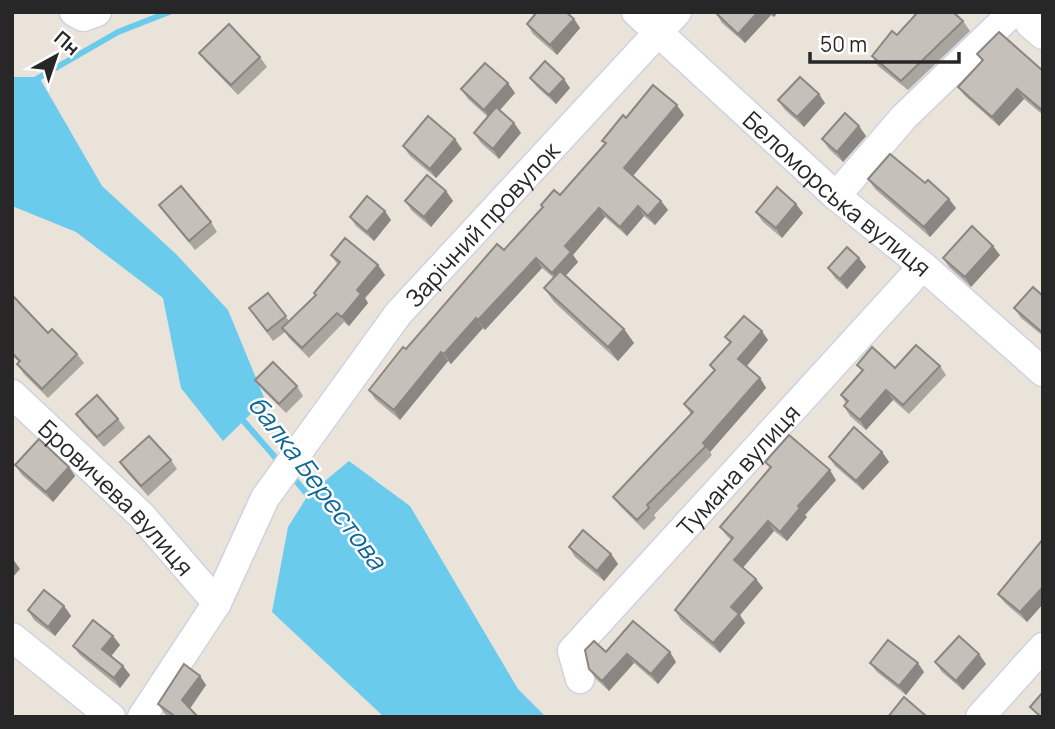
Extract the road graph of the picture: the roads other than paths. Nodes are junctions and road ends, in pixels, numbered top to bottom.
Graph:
1 (74, 12) edge
2 (97, 12) edge
3 (636, 12) edge
4 (1013, 12) edge
5 (1023, 12) edge
6 (667, 22) edge
7 (1043, 35) edge
8 (836, 196) junction
9 (923, 266) junction
10 (1043, 372) edge
11 (12, 394) edge
12 (217, 603) junction
13 (12, 637) edge
14 (1043, 648) edge
15 (580, 679) dead end
16 (111, 717) edge
17 (142, 717) edge
18 (980, 717) edge

1 - 2 street
3 - 6 street, Беломорська вулиця
4 - 8 street
5 - 7 street
6 - 8 street, Беломорська вулиця
6 - 12 street, Зарічний провулок
8 - 9 street, Беломорська вулиця
9 - 10 street, Беломорська вулиця
9 - 15 street, Тумана вулиця
11 - 12 street, Бровичева вулиця
12 - 17 street, Зарічний провулок
13 - 16 street
14 - 18 street

